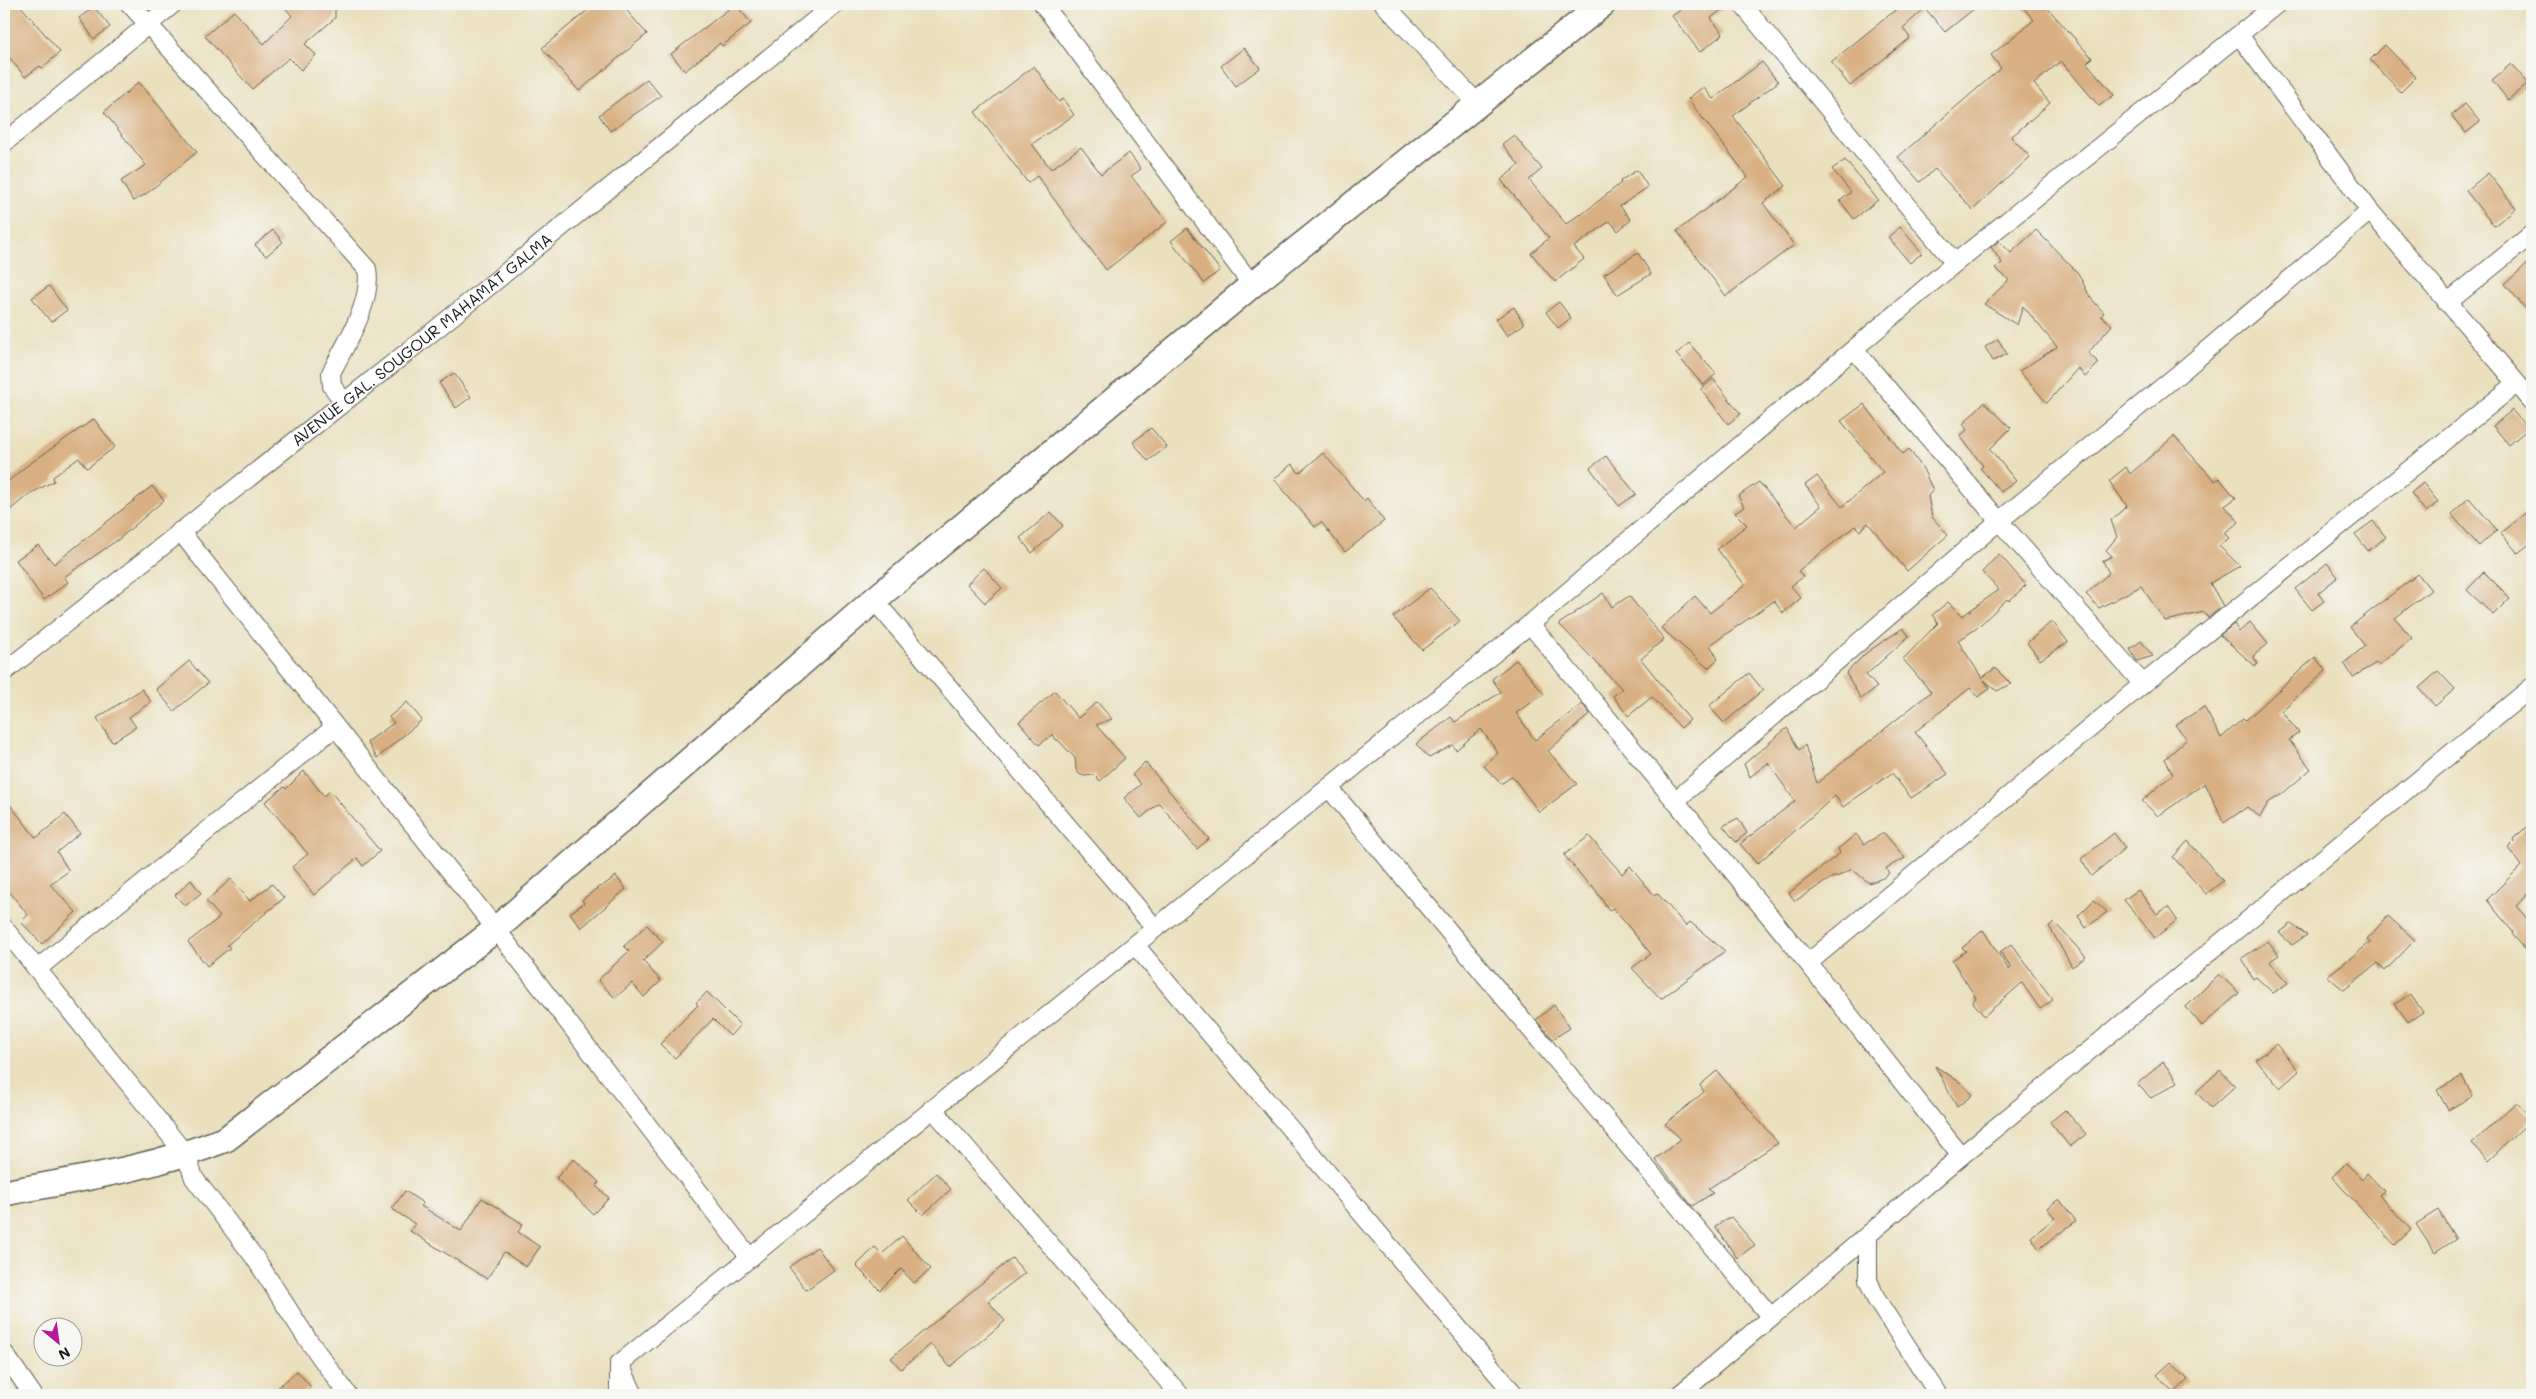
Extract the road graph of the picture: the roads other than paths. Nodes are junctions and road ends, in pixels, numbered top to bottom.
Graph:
1 (130, 4) edge
2 (173, 4) edge
3 (835, 4) edge
4 (1042, 4) edge
5 (1384, 4) edge
6 (1603, 4) edge
7 (1742, 4) edge
8 (2277, 4) edge
9 (147, 25) junction
10 (2239, 35) junction
11 (1477, 103) junction
12 (4, 143) edge
13 (2370, 211) junction
14 (2532, 234) edge
15 (1955, 263) junction
16 (1252, 285) junction
17 (2447, 303) junction
18 (1854, 349) junction
19 (2516, 384) junction
20 (2532, 401) edge
21 (344, 402) junction
22 (2000, 521) junction
23 (180, 531) junction
24 (874, 600) junction
25 (1530, 624) junction
26 (4, 672) edge
27 (2143, 684) junction
28 (2532, 687) edge
29 (335, 727) junction
30 (1329, 788) junction
31 (1674, 801) junction
32 (4, 928) edge
33 (1155, 928) junction
34 (496, 929) junction
35 (1135, 945) junction
36 (1808, 963) junction
37 (37, 969) junction
38 (932, 1108) junction
39 (186, 1155) junction
40 (1961, 1156) junction
41 (4, 1193) edge
42 (1868, 1235) junction
43 (750, 1258) junction
44 (1771, 1317) junction
45 (4, 1353) edge
46 (619, 1364) junction
47 (32, 1395) edge
48 (348, 1395) edge
49 (619, 1395) edge
50 (634, 1395) edge
51 (1180, 1395) edge
52 (1515, 1395) edge
53 (1678, 1395) edge
54 (1940, 1395) edge

1 - 9 street
2 - 9 street
3 - 21 street, AVENUE GAL. SOUGOUR MAHAMAT GALMA
4 - 16 street
5 - 11 street
6 - 11 main road
7 - 15 street
8 - 10 street
9 - 12 street
9 - 21 street
10 - 13 street
10 - 15 street
11 - 16 main road
13 - 17 street
13 - 22 street
14 - 17 street
15 - 18 street
16 - 24 main road
17 - 19 street
18 - 22 street
18 - 25 street
19 - 20 street
19 - 27 street
21 - 23 street, AVENUE GAL. SOUGOUR MAHAMAT GALMA
22 - 27 street
22 - 31 street
23 - 26 street, AVENUE GAL. SOUGOUR MAHAMAT GALMA
23 - 29 street
24 - 33 street
24 - 34 main road
25 - 30 street
25 - 31 street
27 - 36 street
28 - 40 street
29 - 34 street
29 - 37 street
30 - 33 street
30 - 44 street
31 - 36 street
32 - 37 street
33 - 35 street
34 - 39 main road
34 - 43 street
35 - 38 street
35 - 52 street
36 - 40 street
37 - 39 street
38 - 43 street
38 - 51 street
39 - 41 main road
39 - 48 street
40 - 42 street
42 - 44 street
42 - 54 street
43 - 46 street
44 - 53 street
45 - 47 street
46 - 49 street
46 - 50 street

